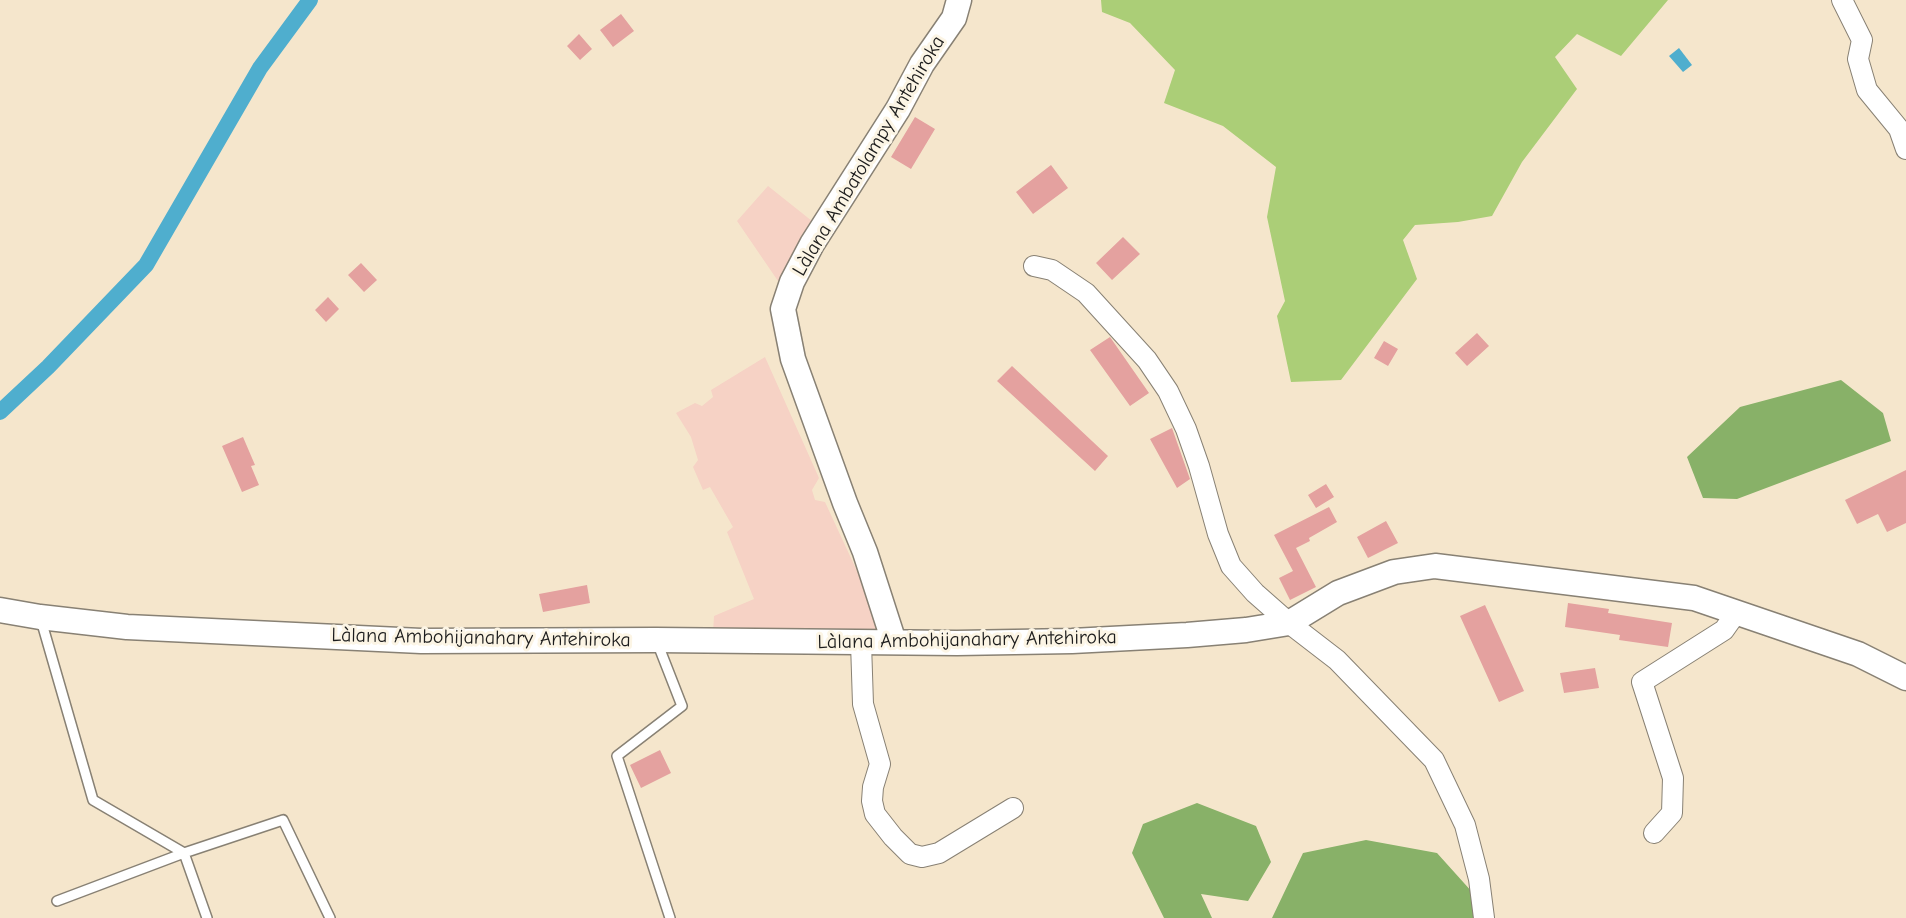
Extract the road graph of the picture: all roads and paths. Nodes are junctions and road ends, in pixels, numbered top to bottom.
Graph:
1 (959, 0) edge
2 (1842, 0) edge
3 (1906, 149) edge
4 (1034, 266) dead end
5 (0, 610) edge
6 (1736, 612) junction
7 (40, 617) junction
8 (1289, 623) junction
9 (656, 639) junction
10 (894, 642) junction
11 (861, 643) junction
12 (1906, 678) edge
13 (1013, 808) dead end
14 (1654, 833) dead end
15 (184, 853) junction
16 (57, 901) dead end
17 (207, 918) edge
18 (330, 918) edge
19 (670, 918) edge
20 (1484, 918) edge

1 - 10 street, Làlana Ambatolampy Antehiroka
2 - 3 street
4 - 8 street
5 - 7 street, Làlana Ambohijanahary Antehiroka
6 - 8 street, Làlana Ambohijanahary Antehiroka
6 - 12 street, Làlana Ambohijanahary Antehiroka
6 - 14 street
7 - 9 street, Làlana Ambohijanahary Antehiroka
7 - 15 lane
8 - 10 street, Làlana Ambohijanahary Antehiroka
8 - 20 street
9 - 11 street, Làlana Ambohijanahary Antehiroka
9 - 19 lane
10 - 11 street, Làlana Ambohijanahary Antehiroka
11 - 13 street
15 - 16 lane
15 - 17 lane
15 - 18 lane

